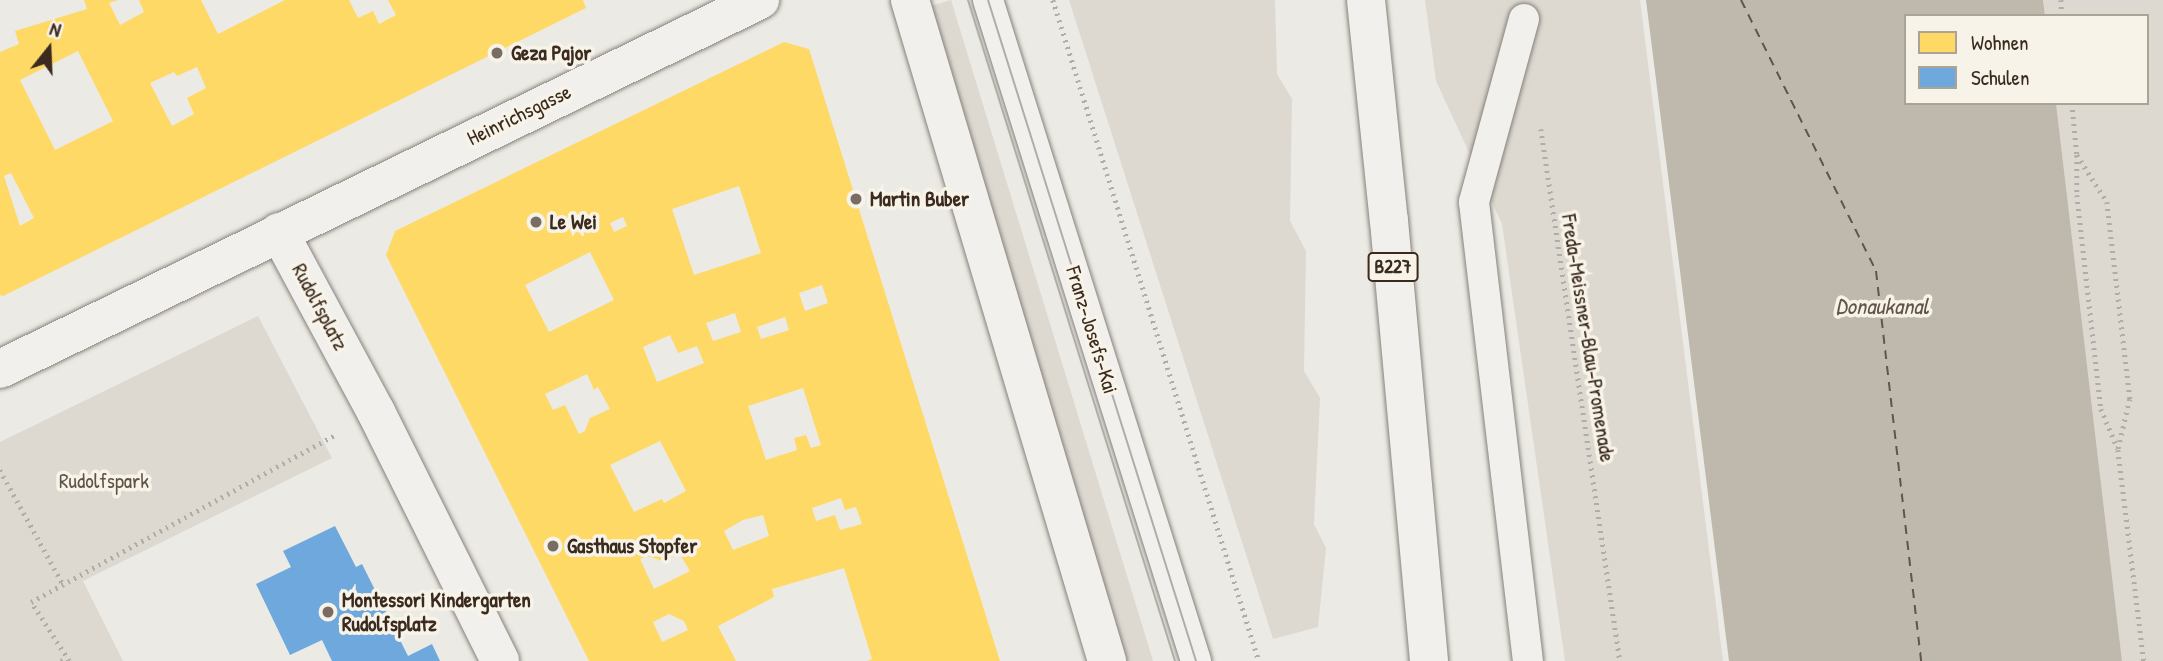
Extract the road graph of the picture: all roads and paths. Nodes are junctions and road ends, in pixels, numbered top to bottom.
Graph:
1 (760, 0) edge
2 (910, 0) edge
3 (988, 0) edge
4 (1054, 0) edge
5 (1366, 0) edge
6 (1524, 19) dead end
7 (2072, 105) edge
8 (1539, 115) dead end
9 (2077, 155) junction
10 (279, 232) junction
11 (0, 369) edge
12 (376, 412) junction
13 (2118, 450) junction
14 (0, 470) edge
15 (63, 584) junction
16 (68, 659) edge
17 (61, 661) edge
18 (500, 661) edge
19 (1107, 661) edge
20 (1196, 661) edge
21 (1259, 661) edge
22 (1429, 661) edge
23 (1528, 661) edge
24 (1620, 661) edge
25 (2144, 661) edge

1 - 10 street, Heinrichsgasse
2 - 19 street
3 - 20 lane, Franz-Josefs-Kai
4 - 21 path
5 - 22 street, B227
6 - 23 lane
7 - 9 path
8 - 24 path, Freda-Meissner-Blau-Promenade
9 - 13 path
9 - 13 path
10 - 11 street
10 - 12 street, Rudolfsplatz
12 - 15 path
12 - 18 street, Rudolfsplatz
13 - 25 path
14 - 15 path
15 - 16 path
16 - 17 path

